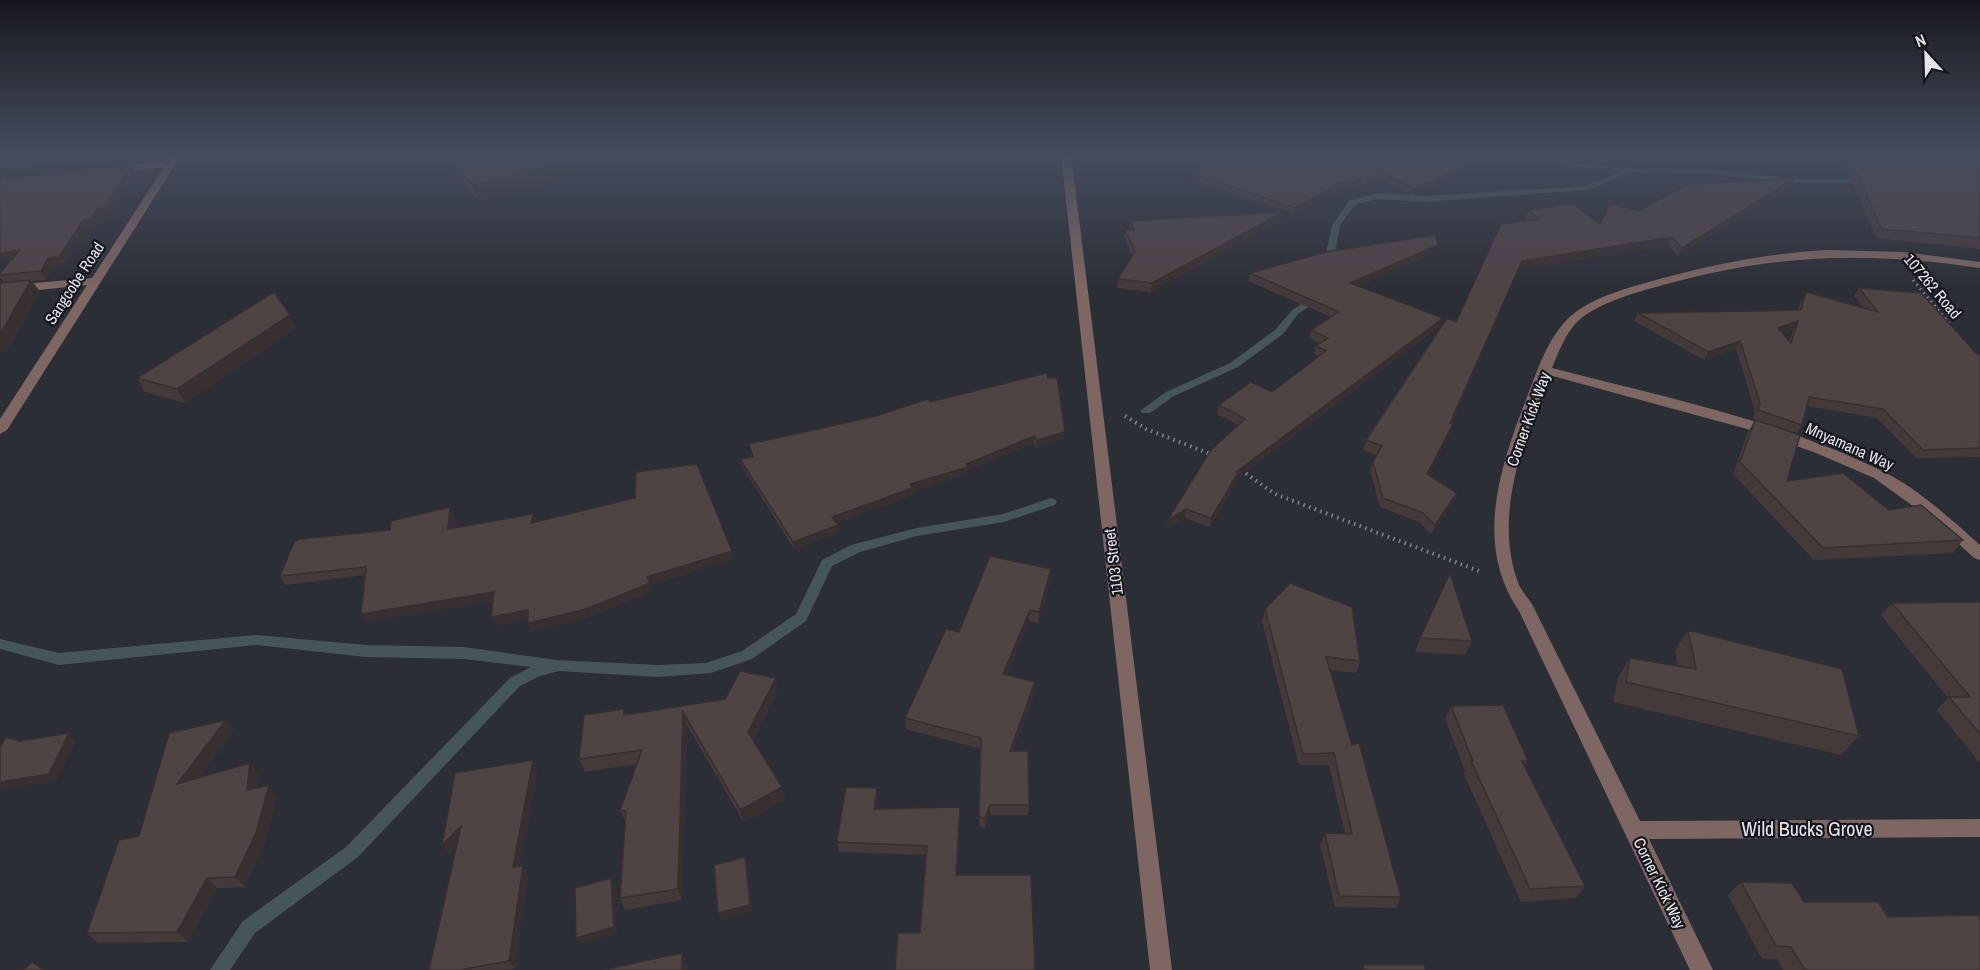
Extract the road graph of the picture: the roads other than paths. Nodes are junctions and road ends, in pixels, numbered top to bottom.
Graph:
1 (148, 199) edge
2 (1071, 199) edge
3 (1980, 265) edge
4 (95, 280) junction
5 (0, 290) edge
6 (1546, 370) junction
7 (0, 430) edge
8 (1980, 554) edge
9 (1980, 828) edge
10 (1634, 830) junction
11 (1161, 970) edge
12 (1702, 970) edge

1 - 4 street, Sangcobe Road
2 - 11 street, 1103 Street
3 - 6 street, Corner Kick Way
4 - 5 street
4 - 7 street, Sangcobe Road
6 - 8 street, Mnyamana Way
6 - 10 street, Corner Kick Way
9 - 10 street, Wild Bucks Grove
10 - 12 street, Corner Kick Way

